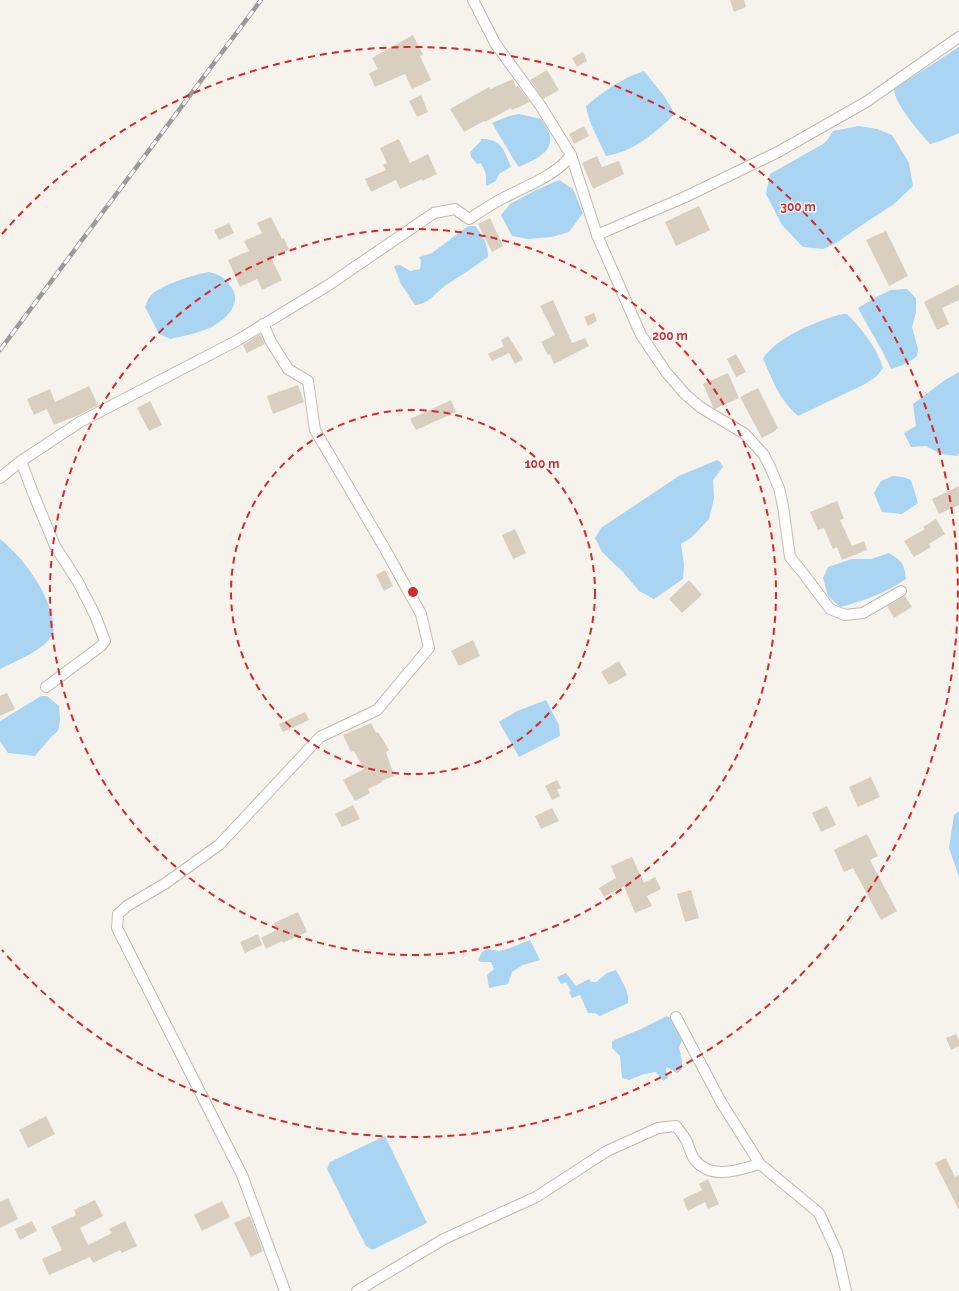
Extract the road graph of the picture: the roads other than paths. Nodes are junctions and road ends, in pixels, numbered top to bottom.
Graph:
1 (473, 0) edge
2 (959, 37) edge
3 (570, 155) junction
4 (597, 235) junction
5 (263, 324) junction
6 (21, 461) junction
7 (0, 478) edge
8 (901, 592) dead end
9 (46, 687) dead end
10 (676, 1017) dead end
11 (760, 1164) junction
12 (285, 1291) edge
13 (357, 1291) edge
14 (846, 1291) edge

1 - 3 street
2 - 4 street
3 - 4 street
3 - 5 street
4 - 8 street
5 - 6 street
5 - 12 street
6 - 7 street
6 - 9 street
10 - 11 street
11 - 13 street
11 - 14 street

